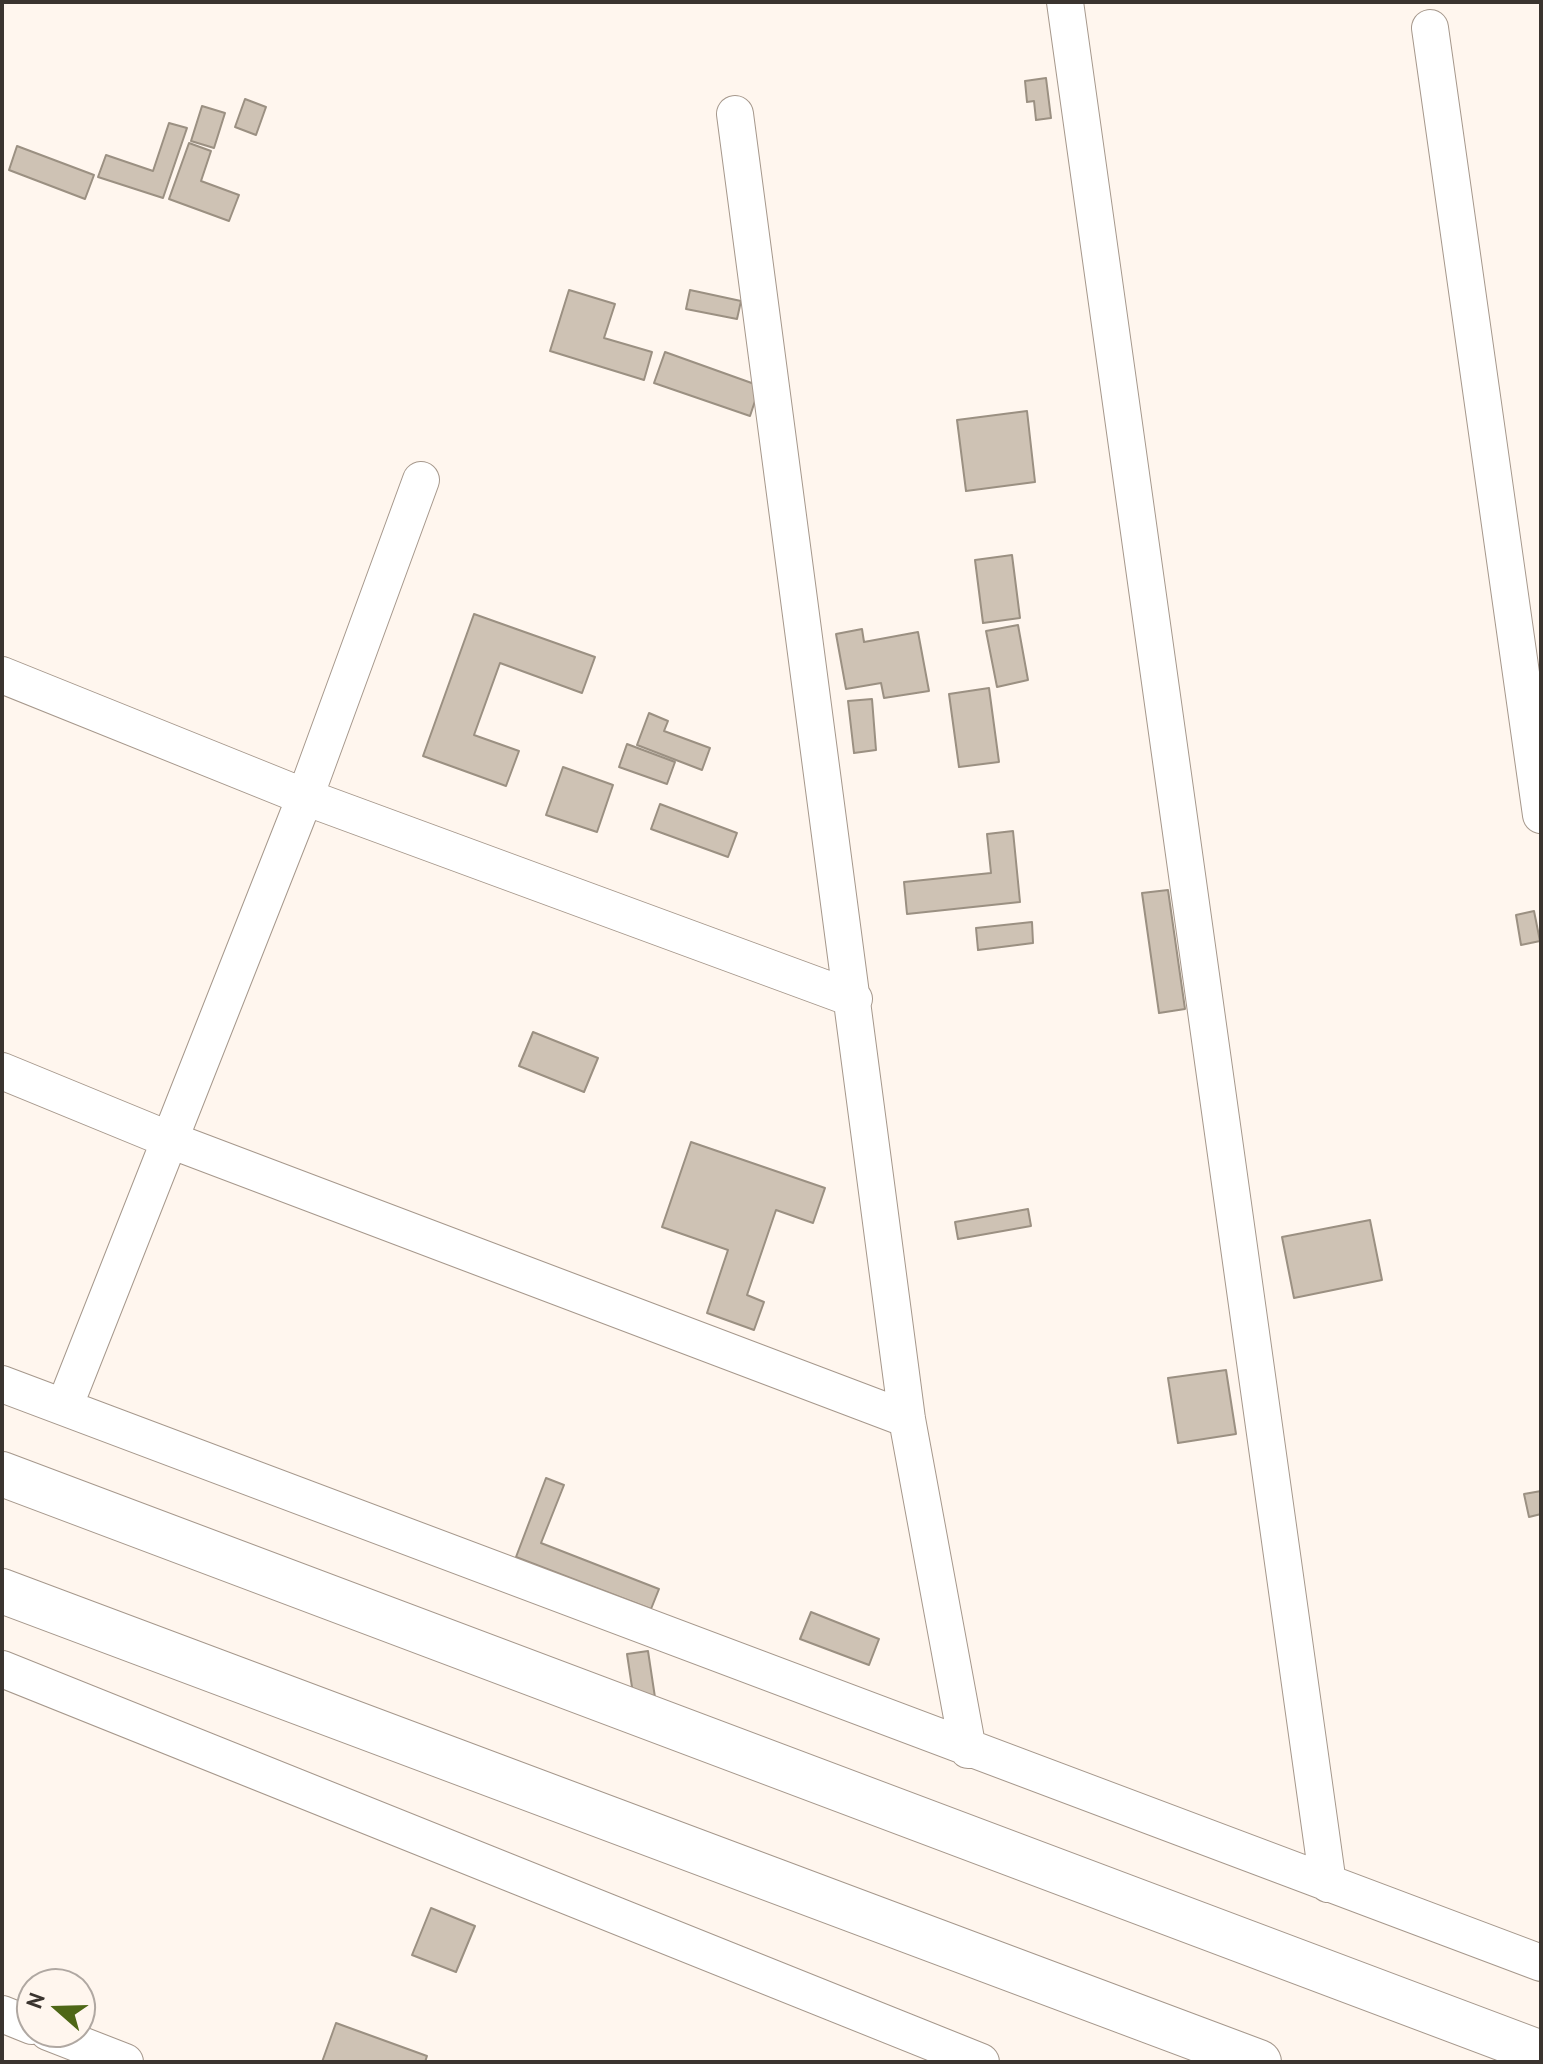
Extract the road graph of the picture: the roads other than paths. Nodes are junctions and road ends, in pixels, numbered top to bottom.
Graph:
1 (1065, 2) edge
2 (1430, 28) dead end
3 (735, 114) dead end
4 (421, 480) dead end
5 (2, 675) edge
6 (305, 797) junction
7 (1541, 815) edge
8 (854, 999) junction
9 (2, 1071) edge
10 (170, 1140) junction
11 (2, 1384) edge
12 (65, 1405) junction
13 (907, 1419) junction
14 (2, 1474) edge
15 (2, 1591) edge
16 (2, 1669) edge
17 (968, 1750) junction
18 (1328, 1884) junction
19 (1541, 1963) edge
20 (89, 2048) edge
21 (1541, 2053) edge
22 (125, 2062) edge
23 (981, 2062) edge
24 (1259, 2062) edge

1 - 18 street
2 - 7 street
3 - 8 street
4 - 6 street
5 - 6 street
6 - 8 street
6 - 10 street
8 - 13 street
9 - 10 street
10 - 12 street
10 - 13 street
11 - 12 street
12 - 17 street
13 - 17 street
14 - 21 street
15 - 24 street
16 - 23 street
17 - 18 street
18 - 19 street
20 - 22 street

